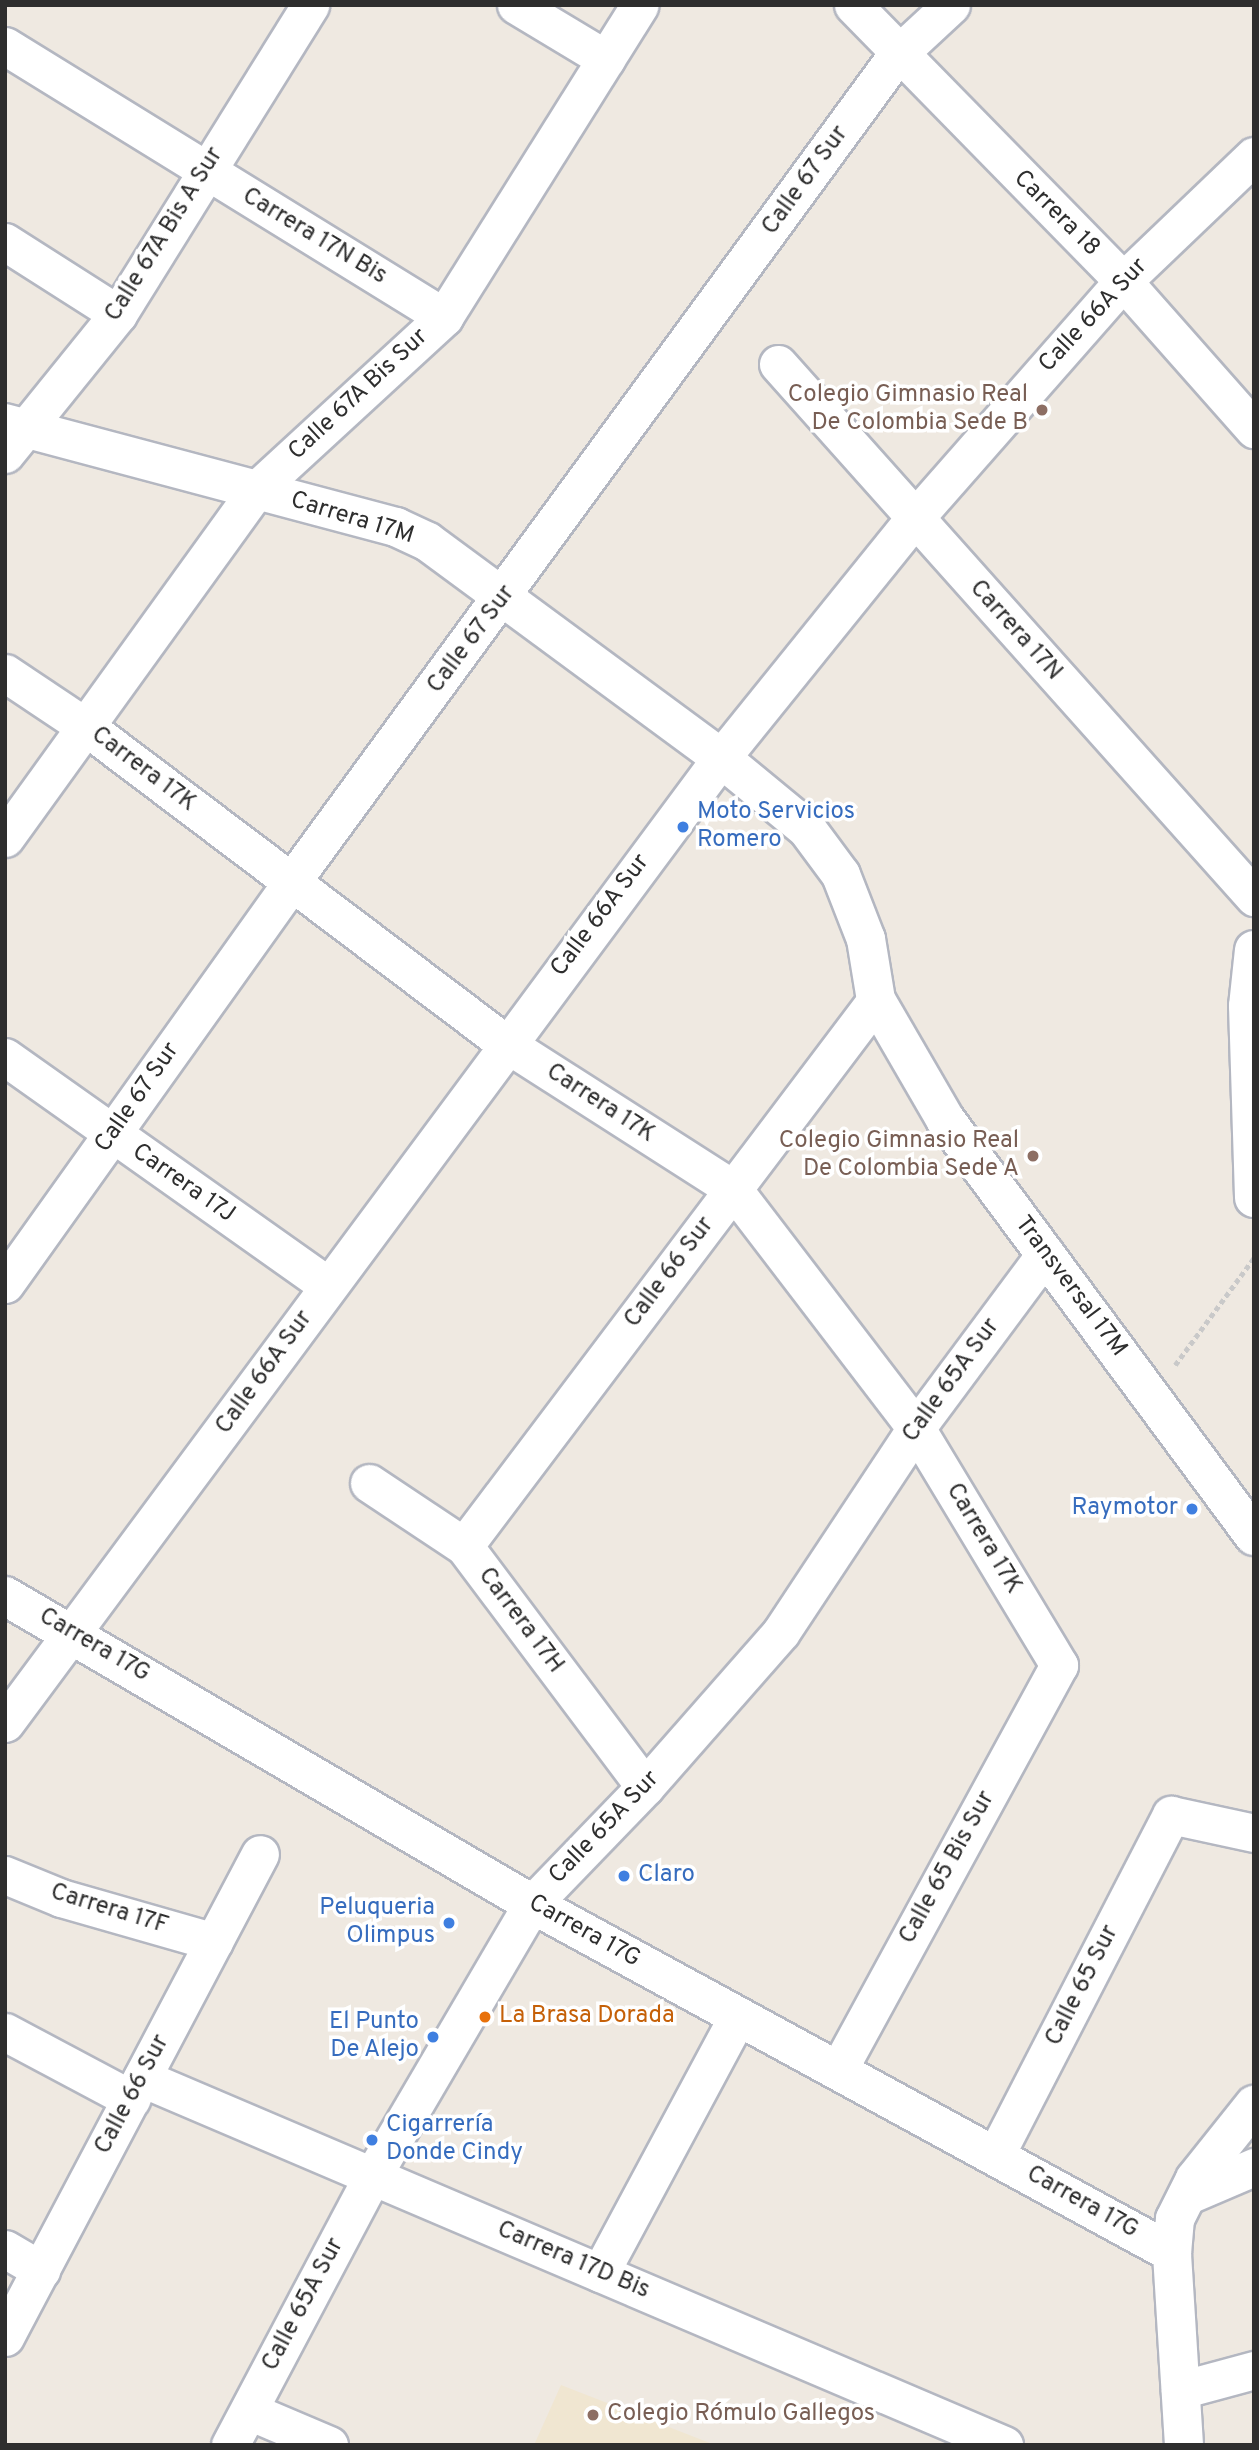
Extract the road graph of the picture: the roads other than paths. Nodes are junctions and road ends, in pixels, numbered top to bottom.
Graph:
1 (310, 5) edge
2 (516, 5) edge
3 (640, 5) edge
4 (853, 5) edge
5 (951, 5) edge
6 (5, 46) edge
7 (896, 56) junction
8 (606, 59) junction
9 (1254, 156) edge
10 (206, 172) junction
11 (5, 242) edge
12 (1123, 281) junction
13 (118, 314) junction
14 (444, 317) junction
15 (778, 364) dead end
16 (1254, 429) edge
17 (13, 435) edge
18 (255, 491) junction
19 (914, 519) junction
20 (505, 597) junction
21 (5, 673) edge
22 (89, 729) junction
23 (721, 758) junction
24 (5, 838) edge
25 (292, 881) junction
26 (1254, 897) edge
27 (1254, 950) edge
28 (876, 1000) junction
29 (505, 1044) junction
30 (5, 1057) edge
31 (113, 1134) junction
32 (1253, 1140) edge
33 (733, 1189) junction
34 (1254, 1198) edge
35 (1045, 1254) junction
36 (5, 1284) edge
37 (328, 1286) junction
38 (916, 1428) junction
39 (369, 1483) dead end
40 (1254, 1536) edge
41 (464, 1546) junction
42 (5, 1595) edge
43 (74, 1633) junction
44 (1059, 1665) joint
45 (5, 1723) edge
46 (645, 1787) junction
47 (1254, 1833) edge
48 (260, 1854) dead end
49 (5, 1875) edge
50 (532, 1904) junction
51 (214, 1942) junction
52 (738, 2016) junction
53 (5, 2032) edge
54 (838, 2070) junction
55 (136, 2089) junction
56 (1254, 2105) edge
57 (995, 2156) junction
58 (1254, 2166) edge
59 (373, 2175) junction
60 (1186, 2196) junction
61 (5, 2249) edge
62 (1172, 2253) junction
63 (41, 2270) junction
64 (600, 2273) junction
65 (5, 2337) edge
66 (1254, 2370) edge
67 (1180, 2390) junction
68 (249, 2411) junction
69 (230, 2445) edge
70 (329, 2445) edge
71 (1004, 2445) edge
72 (1184, 2445) edge

1 - 10 street, Calle 67A Bis A Sur
2 - 8 street
3 - 8 street, Calle 67A Bis Sur
4 - 7 street, Carrera 18
5 - 7 street, Calle 67 Sur
6 - 10 street, Carrera 17N Bis
7 - 12 street, Carrera 18
7 - 20 street, Calle 67 Sur
8 - 14 street, Calle 67A Bis Sur
9 - 12 street, Calle 66A Sur
10 - 13 street, Calle 67A Bis A Sur
10 - 14 street, Carrera 17N Bis
11 - 13 street
12 - 16 street, Carrera 18
12 - 19 street, Calle 66A Sur
13 - 17 street, Calle 67A Bis A Sur
14 - 18 street, Calle 67A Bis Sur
15 - 19 street, Carrera 17N
17 - 18 street, Carrera 17M
18 - 20 street, Carrera 17M
18 - 22 street, Calle 67A Bis Sur
19 - 23 street, Calle 66A Sur
19 - 26 street, Carrera 17N
20 - 23 street, Carrera 17M
20 - 25 street, Calle 67 Sur
21 - 22 street, Carrera 17K
22 - 24 street, Calle 67A Bis Sur
22 - 25 street, Carrera 17K
23 - 28 street, Transversal 17M
23 - 29 street, Calle 66A Sur
25 - 29 street, Carrera 17K
25 - 31 street, Calle 67 Sur
27 - 32 street
28 - 33 street, Calle 66 Sur
28 - 35 street, Transversal 17M
29 - 33 street, Carrera 17K
29 - 37 street, Calle 66A Sur
30 - 31 street, Carrera 17J
31 - 36 street, Calle 67 Sur
31 - 37 street, Carrera 17J
32 - 34 street
33 - 38 street, Carrera 17K
33 - 41 street, Calle 66 Sur
35 - 38 street, Calle 65A Sur
35 - 40 street, Transversal 17M
37 - 43 street, Calle 66A Sur
38 - 44 street, Carrera 17K
38 - 46 street, Calle 65A Sur
39 - 41 street, Carrera 17H
41 - 46 street, Carrera 17H
42 - 43 street, Carrera 17G
43 - 45 street, Calle 66A Sur
43 - 50 street, Carrera 17G
44 - 54 street, Calle 65 Bis Sur
46 - 50 street, Calle 65A Sur
47 - 57 street, Calle 65 Sur
48 - 51 street, Calle 66 Sur
49 - 51 street, Carrera 17F
50 - 52 street, Carrera 17G
50 - 59 street, Calle 65A Sur
51 - 55 street, Calle 66 Sur
52 - 54 street, Carrera 17G
52 - 64 street
53 - 55 street, Carrera 17D Bis
54 - 57 street, Carrera 17G
55 - 59 street, Carrera 17D Bis
55 - 63 street, Calle 66 Sur
56 - 60 street
57 - 62 street, Carrera 17G
58 - 60 street
59 - 64 street, Carrera 17D Bis
59 - 68 street, Calle 65A Sur
60 - 62 street
61 - 63 street
62 - 67 street
63 - 65 street, Calle 66 Sur
64 - 71 street, Carrera 17D Bis
66 - 67 street
67 - 72 street
68 - 69 street, Calle 65A Sur
68 - 70 street

